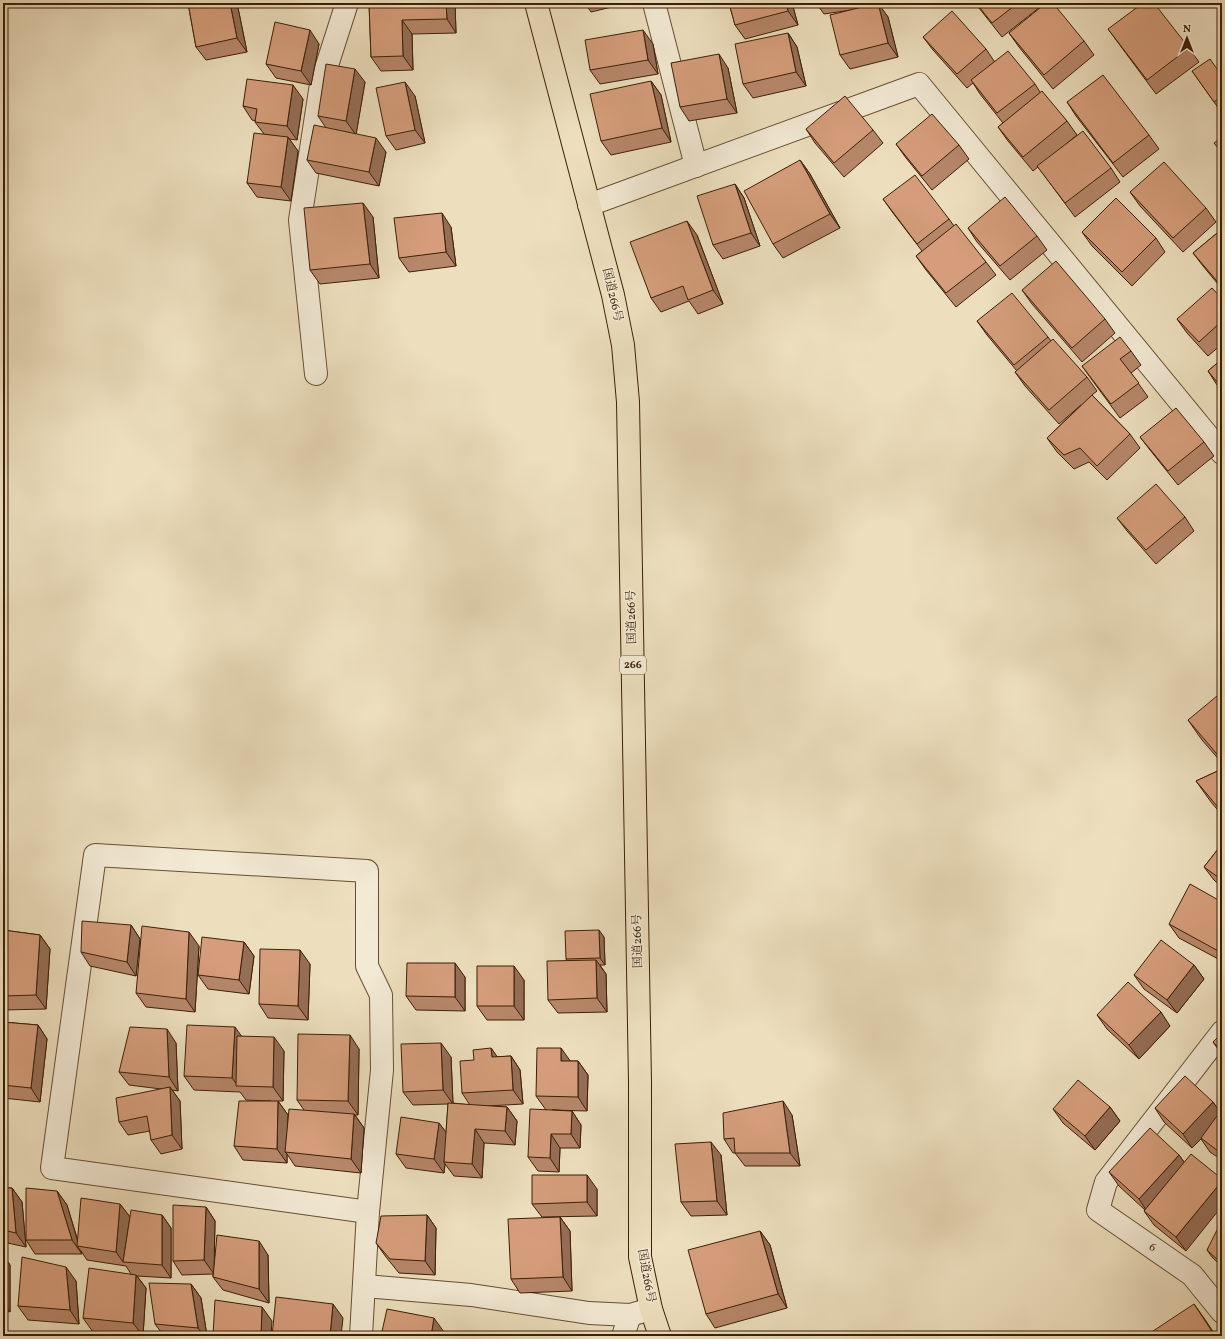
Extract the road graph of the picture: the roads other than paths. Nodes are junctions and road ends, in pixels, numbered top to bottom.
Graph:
1 (347, 3) edge
2 (536, 3) edge
3 (654, 3) edge
4 (696, 166) junction
5 (589, 205) junction
6 (316, 374) dead end
7 (1222, 453) edge
8 (1222, 1032) edge
9 (368, 1212) junction
10 (365, 1286) junction
11 (652, 1309) junction
12 (1222, 1312) edge
13 (630, 1315) junction
14 (361, 1336) edge
15 (623, 1336) edge
16 (660, 1336) edge

1 - 6 street
2 - 5 highway, 国道266号 / 266
3 - 4 street
4 - 5 street
4 - 7 street
5 - 11 highway, 国道266号 / 266
8 - 12 street, 6
9 - 9 street
9 - 10 street
10 - 13 street
10 - 14 street
11 - 13 street
11 - 16 highway, 国道266号 / 266
13 - 15 street

